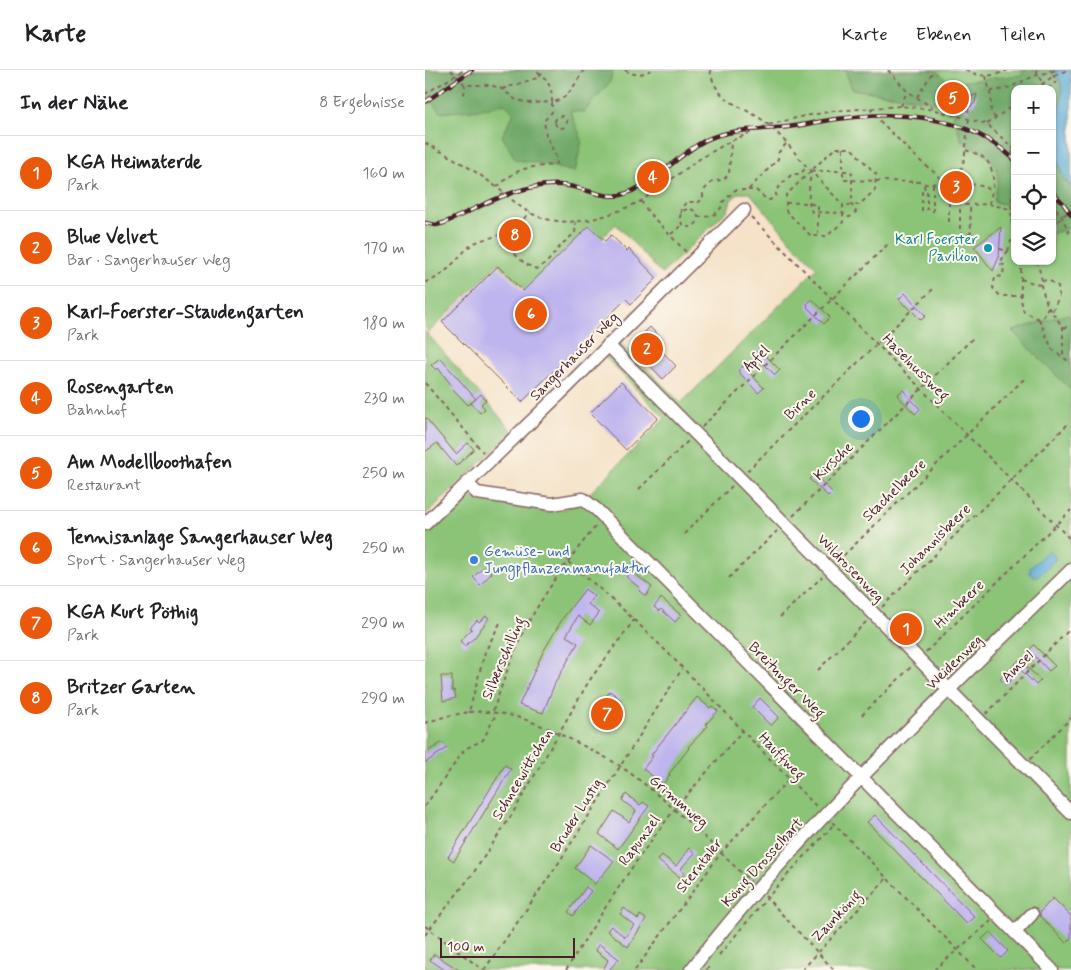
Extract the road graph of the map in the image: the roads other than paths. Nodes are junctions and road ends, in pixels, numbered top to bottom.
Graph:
1 (743, 210) road end
2 (608, 345) junction
3 (467, 483) junction
4 (425, 524) edge
5 (1071, 570) edge
6 (949, 690) junction
7 (860, 778) junction
8 (1071, 813) edge
9 (1032, 914) dead end
10 (1015, 932) junction
11 (691, 970) edge
12 (1052, 970) edge

1 - 2 street, Sangerhauser Weg
2 - 3 street, Sangerhauser Weg
2 - 6 street, Wildrosenweg
3 - 4 street, Sangerhauser Weg
3 - 7 street, Breitunger Weg
5 - 6 street, Weidenweg
6 - 7 street, Weidenweg
6 - 8 street, Wildrosenweg
7 - 10 street, Breitunger Weg
7 - 11 street, König Drosselbart
9 - 10 street
10 - 12 street, Breitunger Weg

